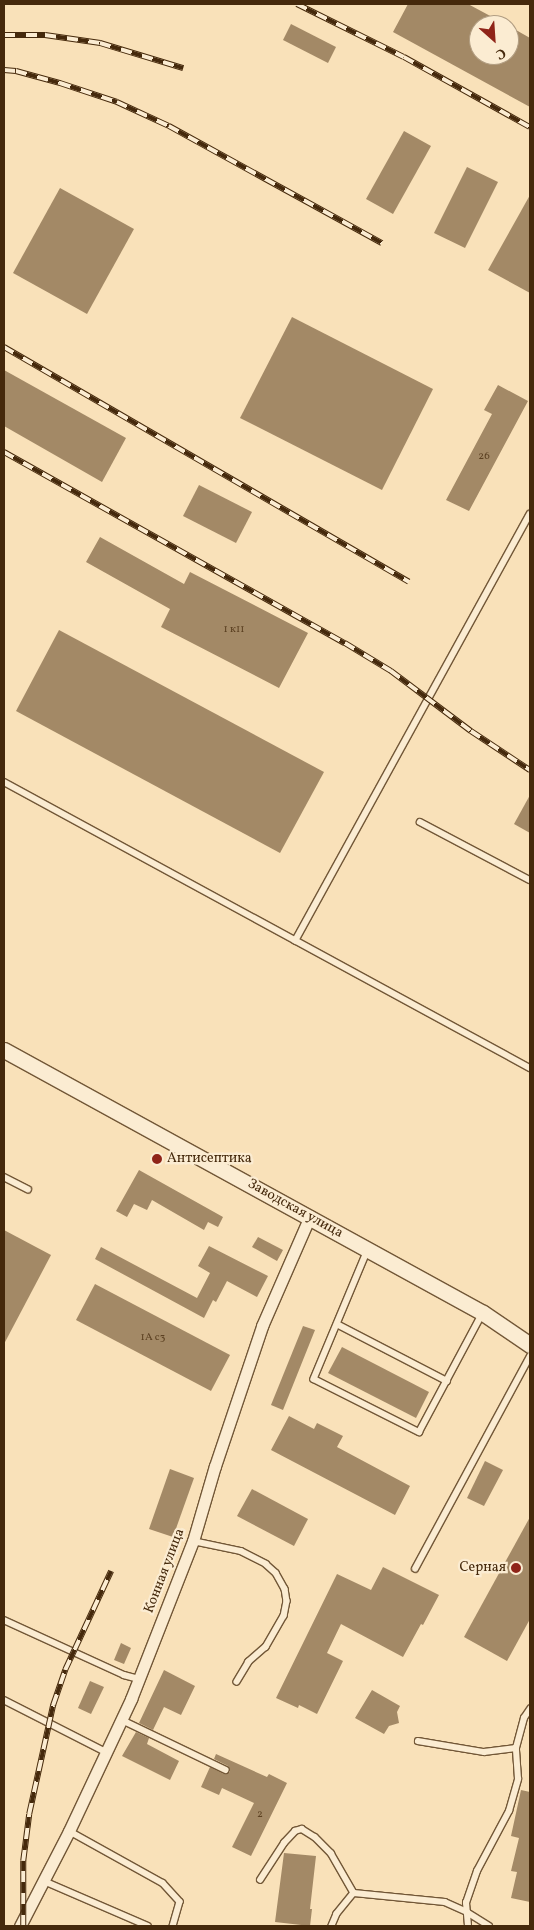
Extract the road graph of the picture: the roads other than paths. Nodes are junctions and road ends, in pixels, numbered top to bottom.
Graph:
1 (530, 514) edge
2 (4, 782) edge
3 (420, 822) dead end
4 (530, 880) edge
5 (295, 941) junction
6 (4, 1050) edge
7 (530, 1068) edge
8 (4, 1177) edge
9 (28, 1189) dead end
10 (310, 1216) junction
11 (368, 1248) junction
12 (484, 1313) junction
13 (337, 1324) junction
14 (530, 1345) edge
15 (530, 1356) edge
16 (447, 1381) junction
17 (193, 1541) junction
18 (414, 1569) dead end
19 (4, 1620) edge
20 (139, 1679) junction
21 (237, 1682) dead end
22 (4, 1700) edge
23 (530, 1709) edge
24 (122, 1720) junction
25 (418, 1741) dead end
26 (516, 1748) junction
27 (106, 1752) junction
28 (226, 1770) dead end
29 (69, 1831) junction
30 (260, 1880) dead end
31 (44, 1881) junction
32 (354, 1893) junction
33 (467, 1912) junction
34 (20, 1926) edge
35 (148, 1926) edge
36 (173, 1926) edge
37 (332, 1926) edge
38 (468, 1926) edge
39 (489, 1926) edge

1 - 5 lane
2 - 5 lane
3 - 4 lane
5 - 7 lane
6 - 10 street, Заводская улица
8 - 9 lane
10 - 11 street, Заводская улица
10 - 17 street, Конная улица
11 - 12 street, Заводская улица
11 - 13 lane
12 - 14 street, Заводская улица
12 - 16 lane
13 - 16 lane
13 - 16 lane
15 - 18 lane
17 - 20 street, Конная улица
17 - 21 lane
19 - 20 lane
20 - 24 street, Конная улица
22 - 27 lane
23 - 26 lane
24 - 27 street, Конная улица
24 - 28 lane
25 - 26 lane
26 - 33 lane
27 - 29 street, Конная улица
29 - 31 street, Конная улица
29 - 36 lane
30 - 32 lane
31 - 34 street, Конная улица
31 - 35 lane
32 - 33 lane
32 - 37 lane
33 - 38 lane
33 - 39 lane

